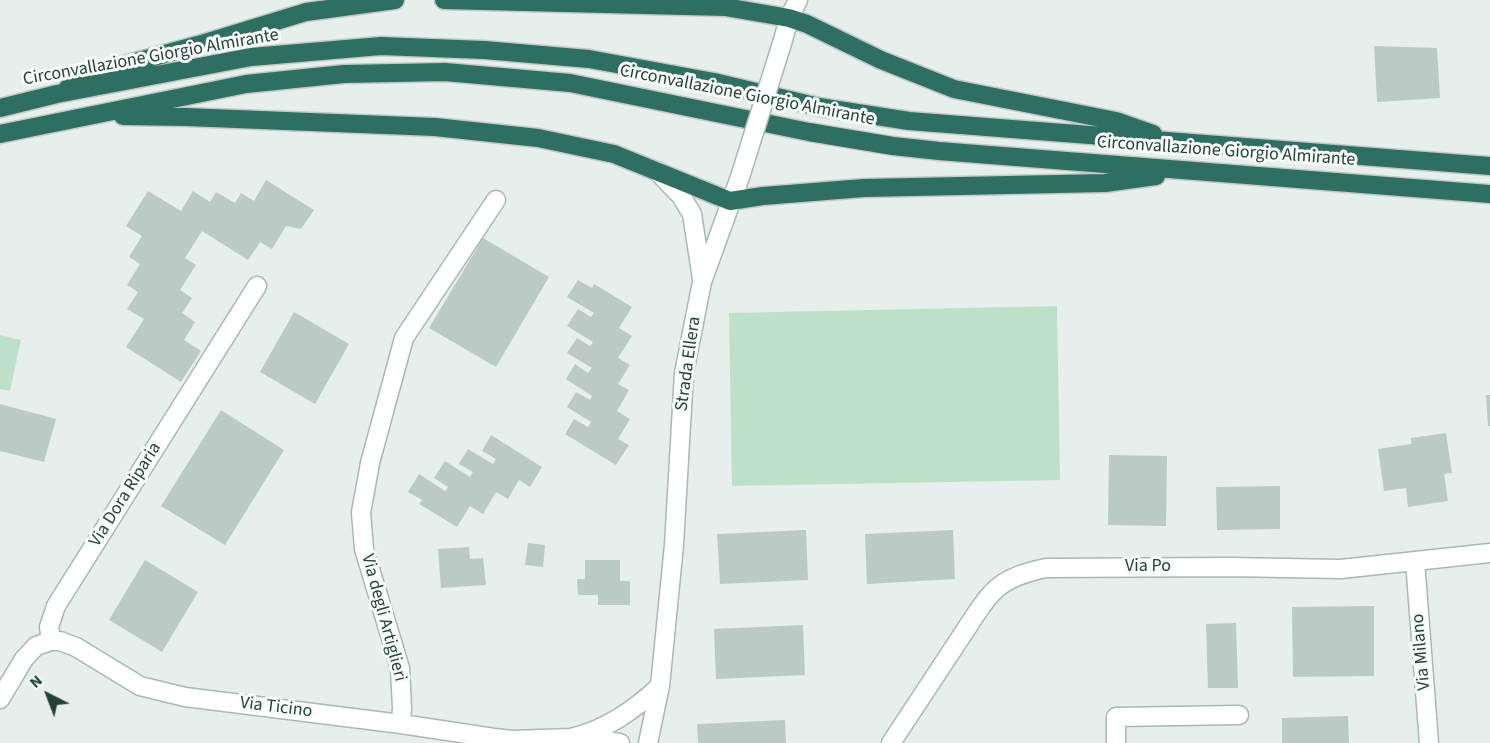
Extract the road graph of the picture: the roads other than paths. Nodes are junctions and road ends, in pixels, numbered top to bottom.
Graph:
1 (395, 0) edge
2 (444, 0) edge
3 (798, 0) edge
4 (789, 18) junction
5 (57, 94) junction
6 (0, 108) edge
7 (88, 116) junction
8 (0, 134) edge
9 (1180, 143) junction
10 (1490, 166) edge
11 (657, 171) junction
12 (1190, 171) junction
13 (1490, 194) edge
14 (495, 200) dead end
15 (730, 201) junction
16 (702, 282) junction
17 (257, 286) dead end
18 (1490, 553) edge
19 (1415, 561) junction
20 (51, 641) junction
21 (660, 686) junction
22 (0, 699) edge
23 (1239, 715) dead end
24 (401, 724) junction
25 (580, 736) junction
26 (493, 740) edge
27 (517, 741) edge
28 (621, 743) edge
29 (648, 743) edge
30 (891, 743) edge
31 (1116, 743) edge
32 (1429, 743) edge

1 - 5 highway
2 - 4 highway
3 - 4 street, Strada Ellera
4 - 9 highway
4 - 15 street, Strada Ellera, bridge
5 - 6 highway, Circonvallazione Giorgio Almirante
5 - 9 highway, Circonvallazione Giorgio Almirante
7 - 8 highway, Circonvallazione Giorgio Almirante
7 - 11 highway
7 - 12 highway, Circonvallazione Giorgio Almirante
9 - 10 highway, Circonvallazione Giorgio Almirante
11 - 15 highway
11 - 16 street
12 - 13 highway, Circonvallazione Giorgio Almirante
12 - 15 highway
14 - 24 street, Via degli Artiglieri
15 - 16 street, Strada Ellera
16 - 21 street, Strada Ellera
17 - 20 street, Via Dora Riparia
18 - 19 street, Via Po
19 - 30 street, Via Po
19 - 32 street, Via Milano
20 - 22 street
20 - 24 street, Via Ticino
21 - 25 street
21 - 29 street, Strada Ellera
23 - 31 street
24 - 26 street, Via Ticino
25 - 27 street, Via Ticino
25 - 28 street
26 - 27 street, Via Ticino

